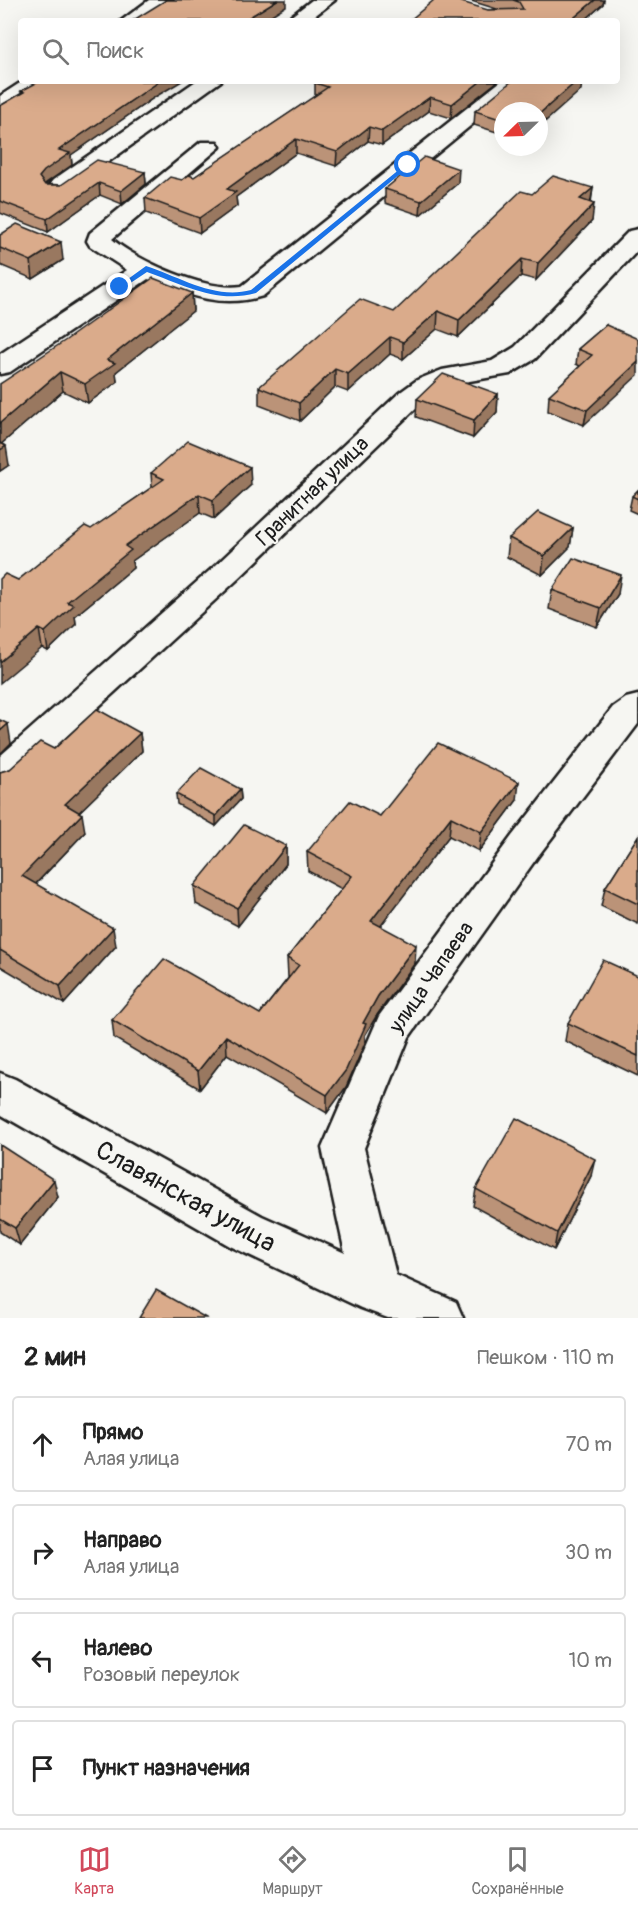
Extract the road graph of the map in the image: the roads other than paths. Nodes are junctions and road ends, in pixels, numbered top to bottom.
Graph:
1 (163, 0) edge
2 (325, 0) edge
3 (136, 18) edge
4 (299, 18) edge
5 (33, 84) edge
6 (206, 84) edge
7 (510, 84) edge
8 (0, 106) edge
9 (209, 147) dead end
10 (55, 190) edge
11 (638, 236) edge
12 (146, 269) junction
13 (0, 366) edge
14 (638, 707) edge
15 (0, 777) edge
16 (0, 1092) edge
17 (376, 1292) junction
18 (440, 1318) edge

1 - 3 street
2 - 4 street
5 - 8 street
6 - 10 street
7 - 12 street
9 - 12 street
11 - 15 street, Гранитная улица
12 - 13 street
14 - 17 street, улица Чапаева
16 - 17 street, Славянская улица
17 - 18 street, Славянская улица

